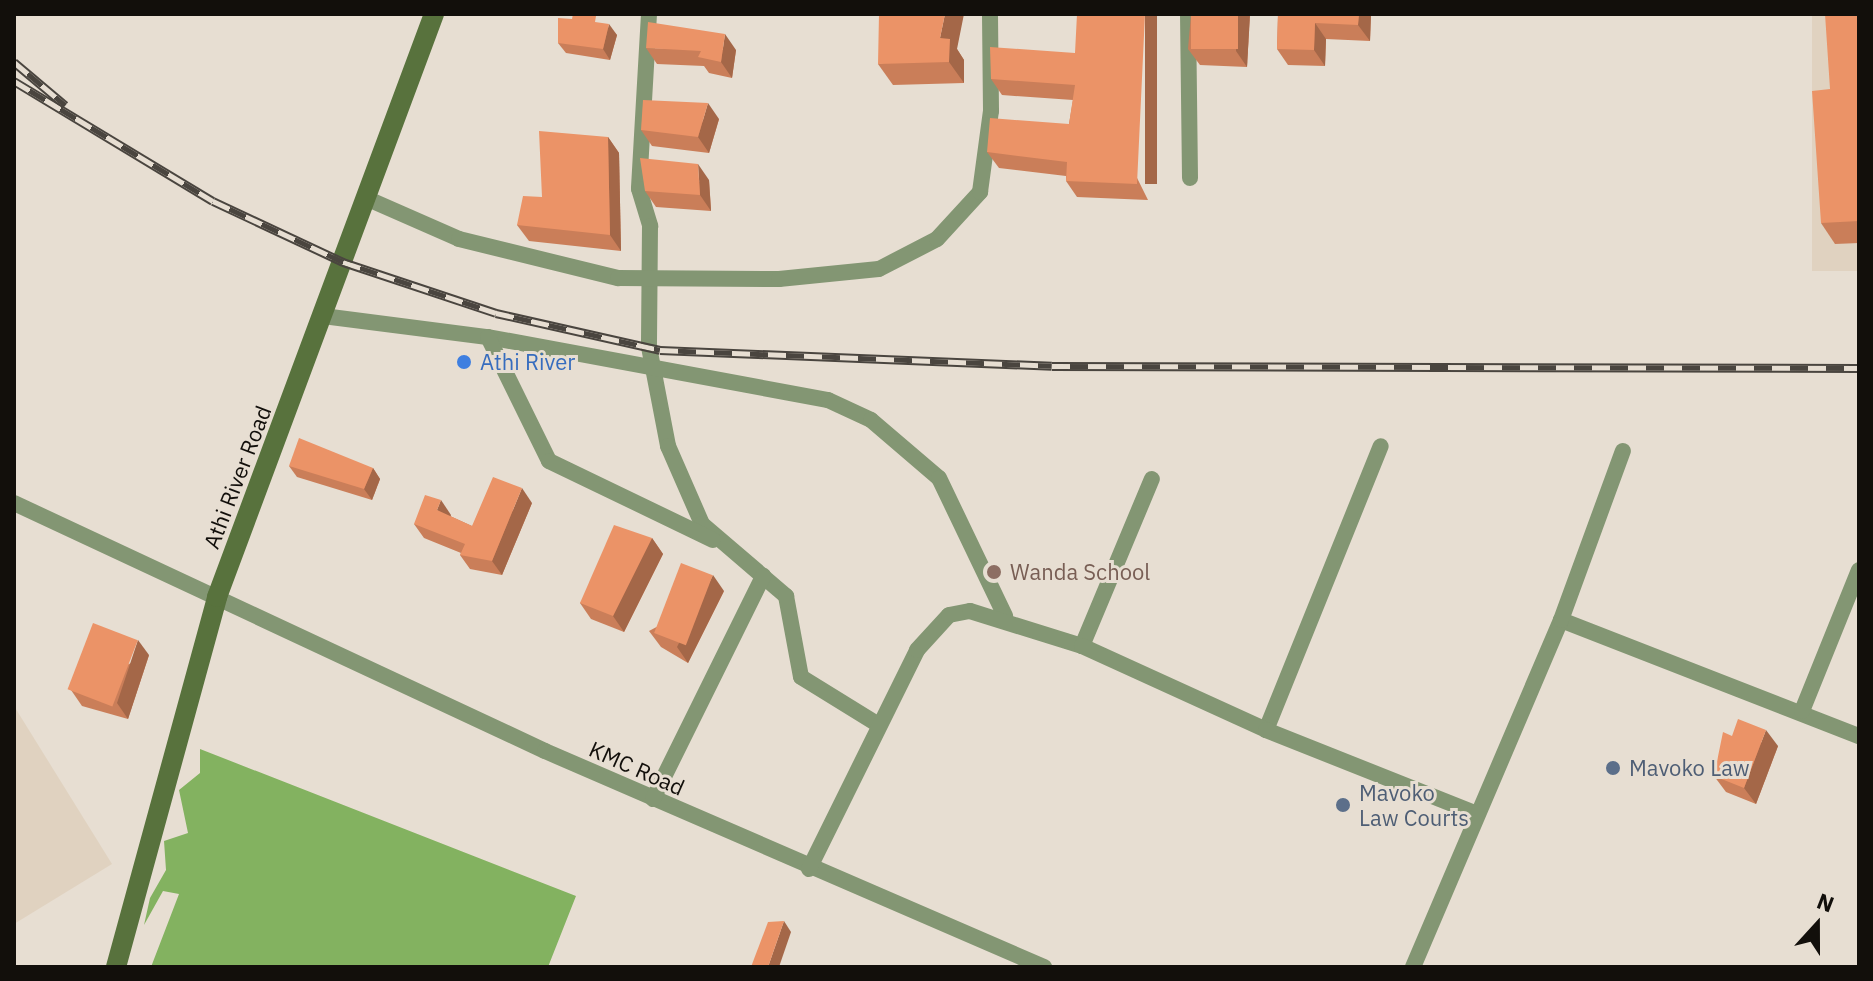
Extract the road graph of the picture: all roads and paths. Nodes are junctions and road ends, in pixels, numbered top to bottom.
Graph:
1 (434, 14) edge
2 (649, 14) edge
3 (990, 14) edge
4 (1188, 14) edge
5 (1190, 178) dead end
6 (368, 199) junction
7 (646, 280) junction
8 (323, 316) junction
9 (488, 337) junction
10 (652, 371) junction
11 (1381, 446) dead end
12 (1623, 451) dead end
13 (1152, 479) dead end
14 (14, 503) edge
15 (717, 542) junction
16 (1859, 570) edge
17 (763, 576) junction
18 (217, 597) junction
19 (1005, 616) junction
20 (1561, 620) junction
21 (1082, 646) junction
22 (1802, 711) junction
23 (877, 724) junction
24 (1266, 730) junction
25 (1859, 736) edge
26 (653, 799) junction
27 (1477, 814) junction
28 (809, 869) junction
29 (116, 967) edge
30 (1044, 967) edge
31 (1413, 967) edge

1 - 6 main road, Athi River Road
2 - 7 street
3 - 7 street
4 - 5 street
6 - 7 street
6 - 8 main road, Athi River Road
7 - 10 street
8 - 9 street
8 - 18 main road, Athi River Road
9 - 10 street
9 - 15 street
10 - 15 street
10 - 19 street
11 - 24 street
12 - 20 street
13 - 21 street
14 - 18 street, KMC Road
15 - 17 street
16 - 22 street
17 - 23 street
17 - 26 street
18 - 26 street, KMC Road
18 - 29 main road, Athi River Road
19 - 21 street
19 - 23 street
20 - 22 street
20 - 27 street
21 - 24 street
22 - 25 street
23 - 28 street
24 - 27 street
26 - 28 street, KMC Road
27 - 31 street
28 - 30 street, KMC Road

